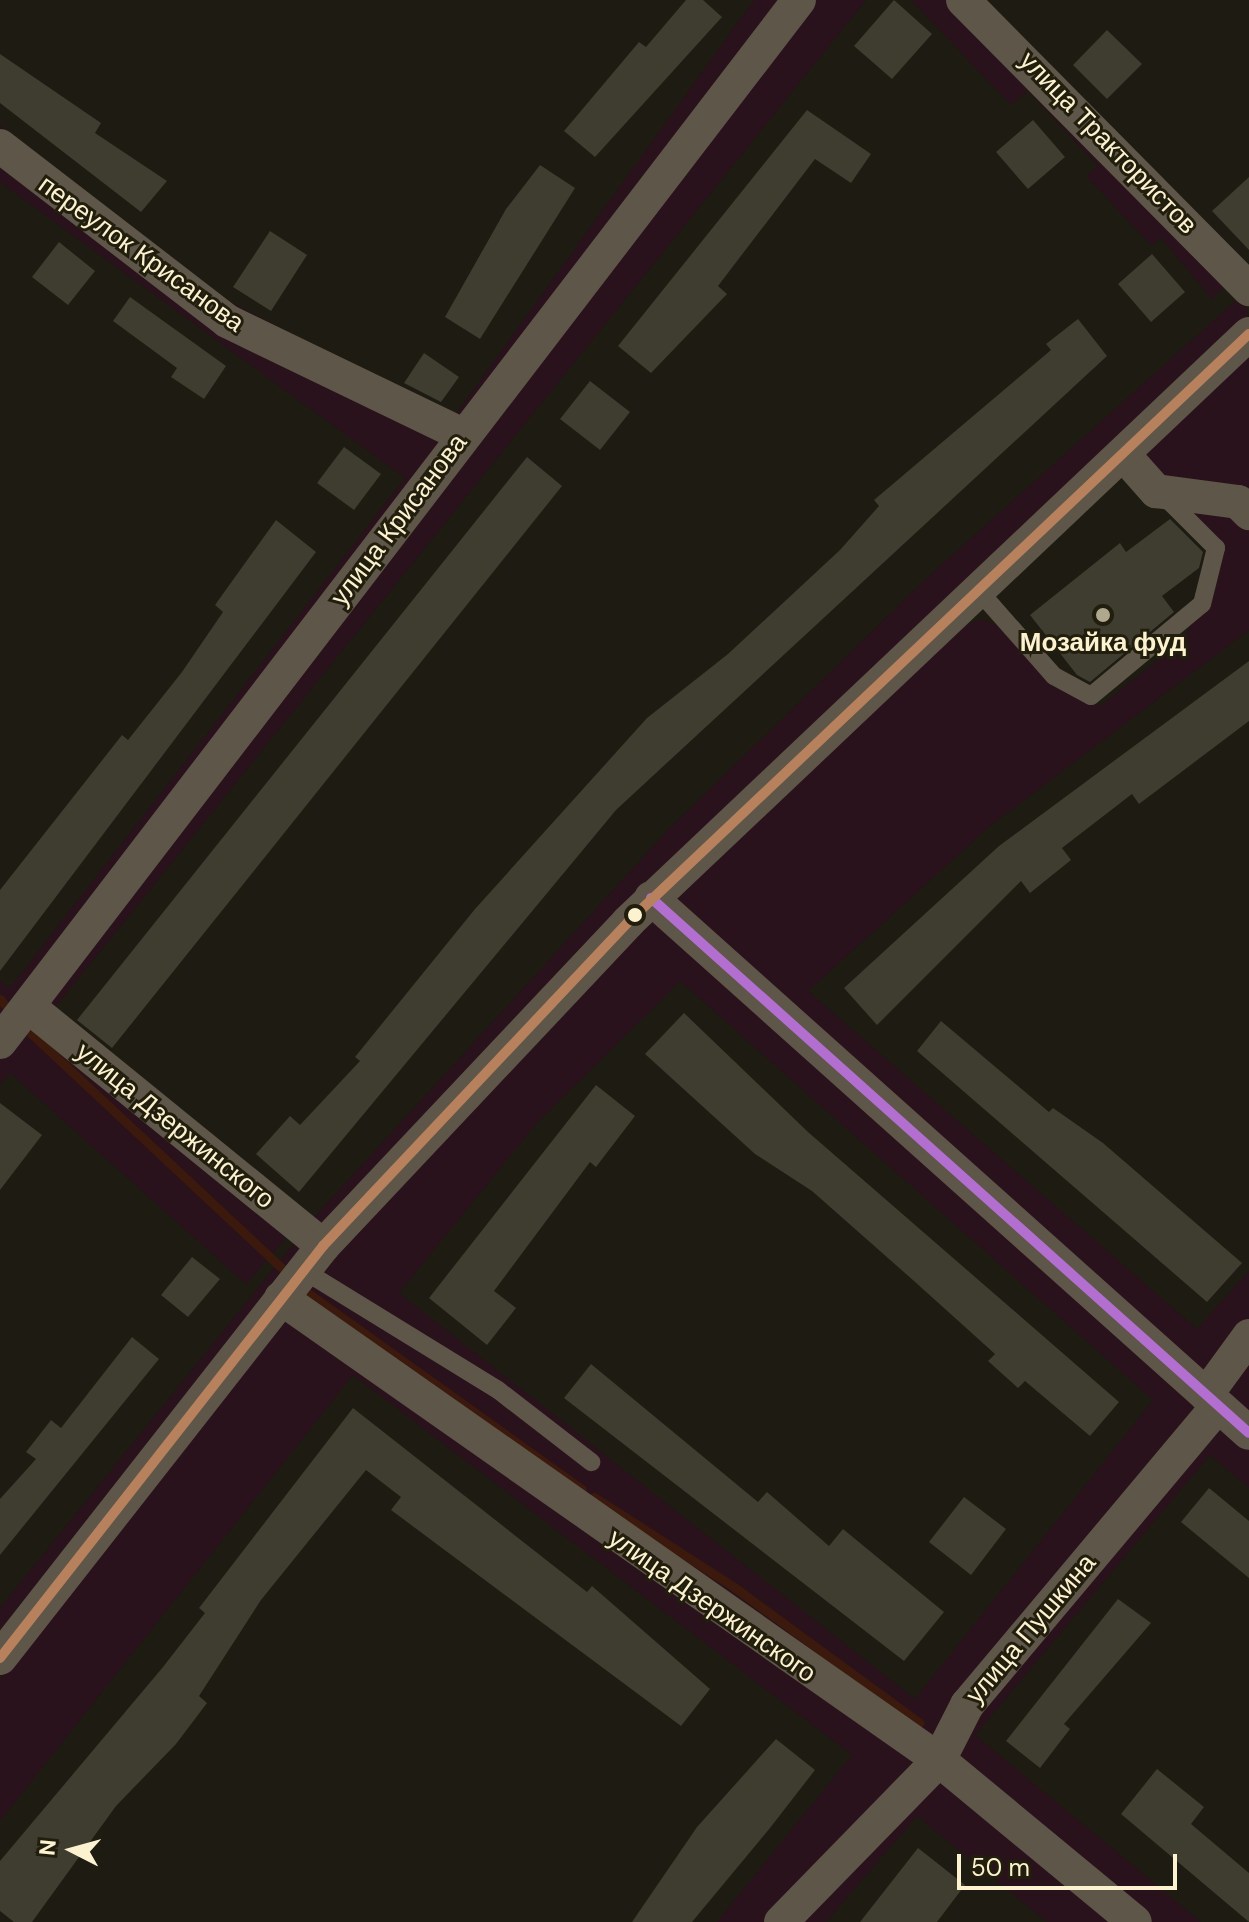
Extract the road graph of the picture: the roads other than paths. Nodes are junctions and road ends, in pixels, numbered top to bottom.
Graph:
1 (799, 0) edge
2 (963, 0) edge
3 (0, 146) edge
4 (1249, 289) edge
5 (1249, 334) edge
6 (463, 435) junction
7 (1123, 454) junction
8 (1156, 491) junction
9 (1249, 513) edge
10 (979, 591) junction
11 (651, 898) junction
12 (9, 1024) edge
13 (313, 1258) junction
14 (281, 1298) junction
15 (1249, 1336) edge
16 (1212, 1401) junction
17 (1249, 1433) edge
18 (591, 1462) dead end
19 (0, 1658) edge
20 (939, 1760) junction
21 (781, 1922) edge
22 (1135, 1922) edge

1 - 6 street, улица Крисанова
2 - 4 street, улица Трактористов
3 - 6 street, переулок Крисанова
5 - 7 street
6 - 12 street, улица Крисанова
7 - 8 street
7 - 10 street
8 - 9 street
8 - 10 lane
10 - 11 street
11 - 13 street
11 - 16 street
12 - 13 street, улица Дзержинского
13 - 14 street
13 - 18 lane
14 - 19 street
14 - 20 street, улица Дзержинского
15 - 16 street, улица Пушкина
16 - 17 street
16 - 20 street, улица Пушкина
20 - 21 street, улица Пушкина
20 - 22 street, улица Дзержинского

